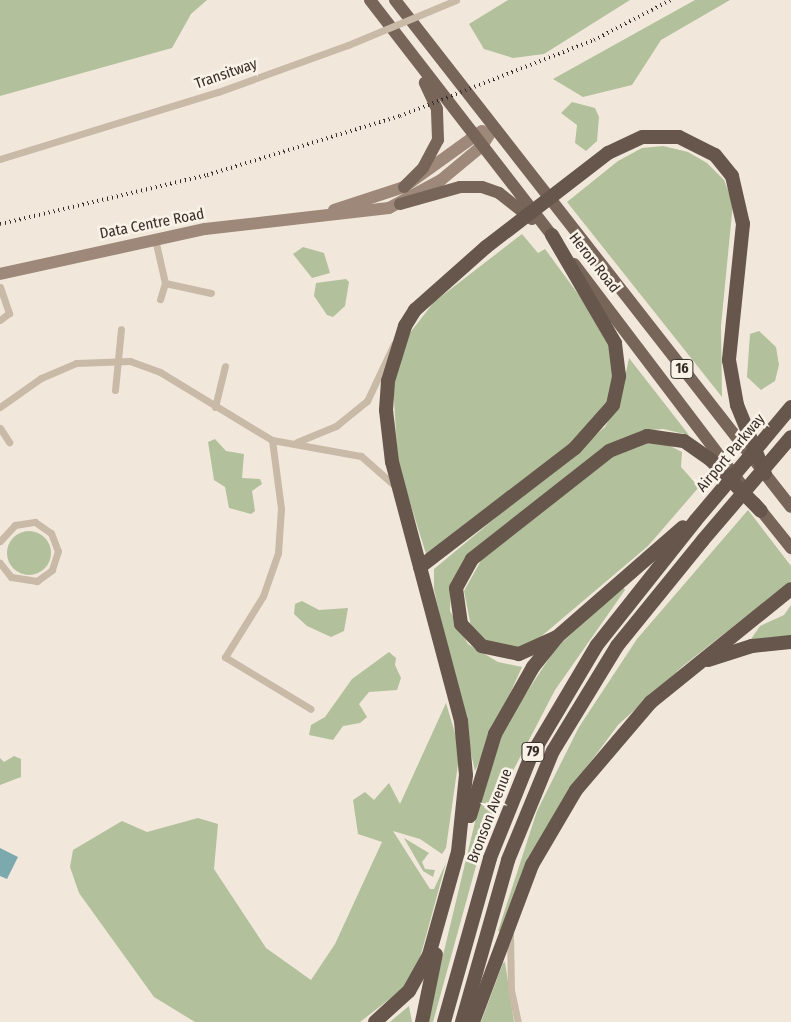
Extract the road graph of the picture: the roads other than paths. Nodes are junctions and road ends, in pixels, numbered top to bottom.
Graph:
1 (370, 0) edge
2 (395, 0) edge
3 (456, 0) edge
4 (403, 44) junction
5 (494, 127) junction
6 (473, 135) junction
7 (482, 146) junction
8 (0, 159) edge
9 (404, 187) junction
10 (400, 204) junction
11 (313, 217) junction
12 (552, 235) junction
13 (155, 239) junction
14 (0, 274) edge
15 (165, 283) junction
16 (0, 287) edge
17 (211, 293) dead end
18 (160, 299) dead end
19 (0, 320) edge
20 (405, 326) junction
21 (121, 329) dead end
22 (117, 360) junction
23 (225, 366) dead end
24 (114, 390) dead end
25 (0, 407) edge
26 (215, 407) junction
27 (791, 408) edge
28 (0, 428) edge
29 (791, 437) edge
30 (272, 440) junction
31 (9, 442) dead end
32 (297, 442) junction
33 (765, 474) junction
34 (399, 491) junction
35 (791, 507) edge
36 (762, 511) junction
37 (696, 520) junction
38 (0, 541) edge
39 (791, 548) edge
40 (0, 564) edge
41 (420, 568) junction
42 (791, 589) edge
43 (557, 637) junction
44 (791, 642) edge
45 (687, 670) junction
46 (311, 709) dead end
47 (458, 852) junction
48 (442, 916) junction
49 (510, 923) junction
50 (375, 1022) edge
51 (422, 1022) edge
52 (444, 1022) edge
53 (462, 1022) edge
54 (474, 1022) edge
55 (518, 1022) edge

1 - 4 main road, Heron Road / 16
2 - 5 main road, Heron Road / 16
3 - 8 lane, Transitway, bridge
4 - 6 main road, Heron Road / 16
4 - 9 main road
5 - 6 main road, Data Centre Road
5 - 7 main road, Data Centre Road
5 - 33 main road, Heron Road / 16
6 - 7 main road, Heron Road / 16
6 - 9 main road, Data Centre Road
7 - 10 main road, Data Centre Road
7 - 12 main road, Heron Road / 16
9 - 11 main road, Data Centre Road
10 - 11 main road, Data Centre Road
10 - 12 main road
11 - 13 main road, Data Centre Road
12 - 36 main road, Heron Road / 16
12 - 41 highway
13 - 14 main road, Data Centre Road
13 - 15 lane
15 - 17 lane
15 - 18 lane
16 - 19 lane
20 - 32 lane
20 - 33 highway, bridge
20 - 34 highway
21 - 22 lane
22 - 24 lane
22 - 25 lane
22 - 26 lane
23 - 26 lane
26 - 30 lane
27 - 37 highway, Airport Parkway / 79, bridge
28 - 31 lane
29 - 53 highway, Bronson Avenue / 79, bridge
30 - 32 lane
30 - 46 lane
32 - 34 lane
33 - 35 main road, Heron Road / 16
34 - 41 highway
36 - 39 main road, Heron Road / 16
36 - 43 highway
37 - 43 highway
37 - 52 highway, Bronson Avenue / 79
38 - 40 lane
41 - 47 highway
42 - 45 highway
43 - 47 highway
44 - 45 highway
45 - 49 highway
47 - 48 highway
48 - 50 highway
48 - 51 highway
49 - 54 highway
49 - 55 lane

